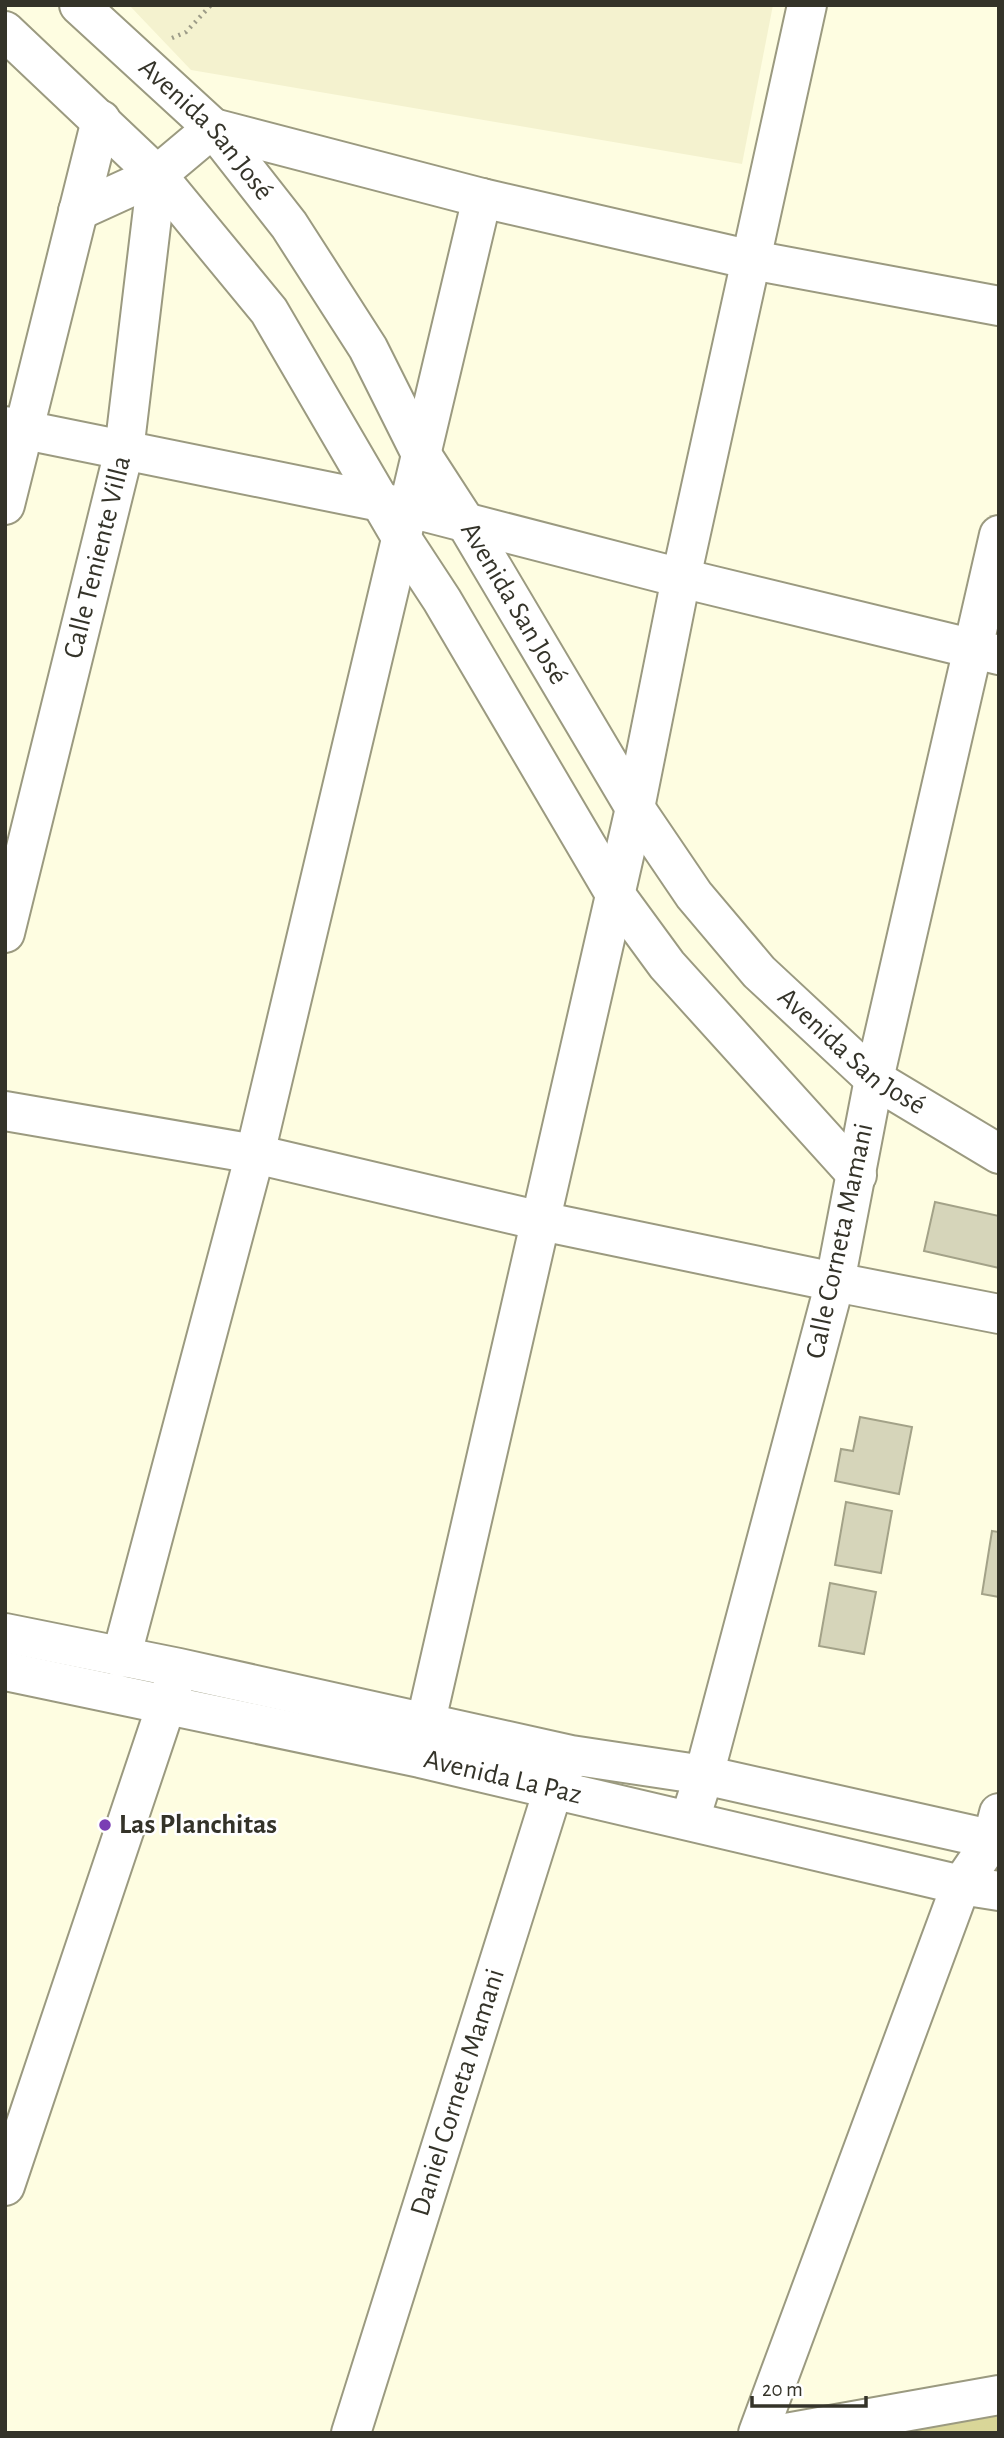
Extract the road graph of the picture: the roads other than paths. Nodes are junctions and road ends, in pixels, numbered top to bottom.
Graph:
1 (79, 5) edge
2 (807, 5) edge
3 (9, 37) edge
4 (101, 120) junction
5 (213, 128) junction
6 (157, 175) junction
7 (482, 198) junction
8 (78, 211) junction
9 (752, 260) junction
10 (999, 306) edge
11 (15, 428) edge
12 (124, 451) junction
13 (420, 452) junction
14 (5, 505) edge
15 (398, 517) junction
16 (466, 523) junction
17 (999, 535) edge
18 (681, 578) junction
19 (985, 652) edge
20 (635, 808) junction
21 (615, 894) junction
22 (5, 933) edge
23 (874, 1079) junction
24 (5, 1111) edge
25 (255, 1154) junction
26 (999, 1154) edge
27 (857, 1175) junction
28 (541, 1221) junction
29 (835, 1282) junction
30 (999, 1314) edge
31 (5, 1633) edge
32 (121, 1658) junction
33 (179, 1668) junction
34 (5, 1671) edge
35 (168, 1707) junction
36 (423, 1740) junction
37 (571, 1755) junction
38 (704, 1775) junction
39 (553, 1790) junction
40 (690, 1819) junction
41 (997, 1831) edge
42 (961, 1885) junction
43 (999, 1891) edge
44 (5, 2186) edge
45 (999, 2395) edge
46 (351, 2433) edge
47 (758, 2433) edge
48 (786, 2433) edge

1 - 5 street, Avenida San José
2 - 9 street
3 - 4 street
4 - 6 street
4 - 8 street
5 - 6 street
5 - 7 street
5 - 13 street, Avenida San José
6 - 8 street
6 - 12 street, Calle Teniente Villa
6 - 15 street
7 - 9 street
7 - 13 street
8 - 11 street
9 - 10 street
9 - 18 street
11 - 12 street
11 - 14 street
12 - 15 street
12 - 22 street, Calle Teniente Villa
13 - 15 street
13 - 16 street, Avenida San José
15 - 16 street
15 - 21 street
15 - 25 street
16 - 18 street
16 - 20 street, Avenida San José
17 - 19 street, Calle Corneta Mamani
18 - 19 street
18 - 20 street
19 - 23 street, Calle Corneta Mamani
20 - 21 street
20 - 23 street, Avenida San José
21 - 27 street
21 - 28 street
23 - 26 street, Avenida San José
23 - 27 street, Calle Corneta Mamani
24 - 25 street
25 - 28 street
25 - 32 street
27 - 29 street, Calle Corneta Mamani
28 - 29 street
28 - 36 street
29 - 30 street
29 - 38 street, Calle Corneta Mamani
31 - 32 street, Avenida La Paz
32 - 33 street, Avenida La Paz
33 - 35 street
33 - 36 street, Avenida La Paz
34 - 35 street, Avenida La Paz
35 - 36 street, Avenida La Paz
35 - 44 street
36 - 37 street, Avenida La Paz
36 - 39 street, Avenida La Paz
37 - 38 street, Avenida La Paz
37 - 39 street, Daniel Corneta Mamani
38 - 40 street, Calle Corneta Mamani
38 - 41 street, Avenida La Paz
39 - 40 street, Avenida La Paz
39 - 46 street, Daniel Corneta Mamani
40 - 42 street, Avenida La Paz
41 - 42 street
42 - 43 street, Avenida La Paz
42 - 47 street
45 - 48 street

